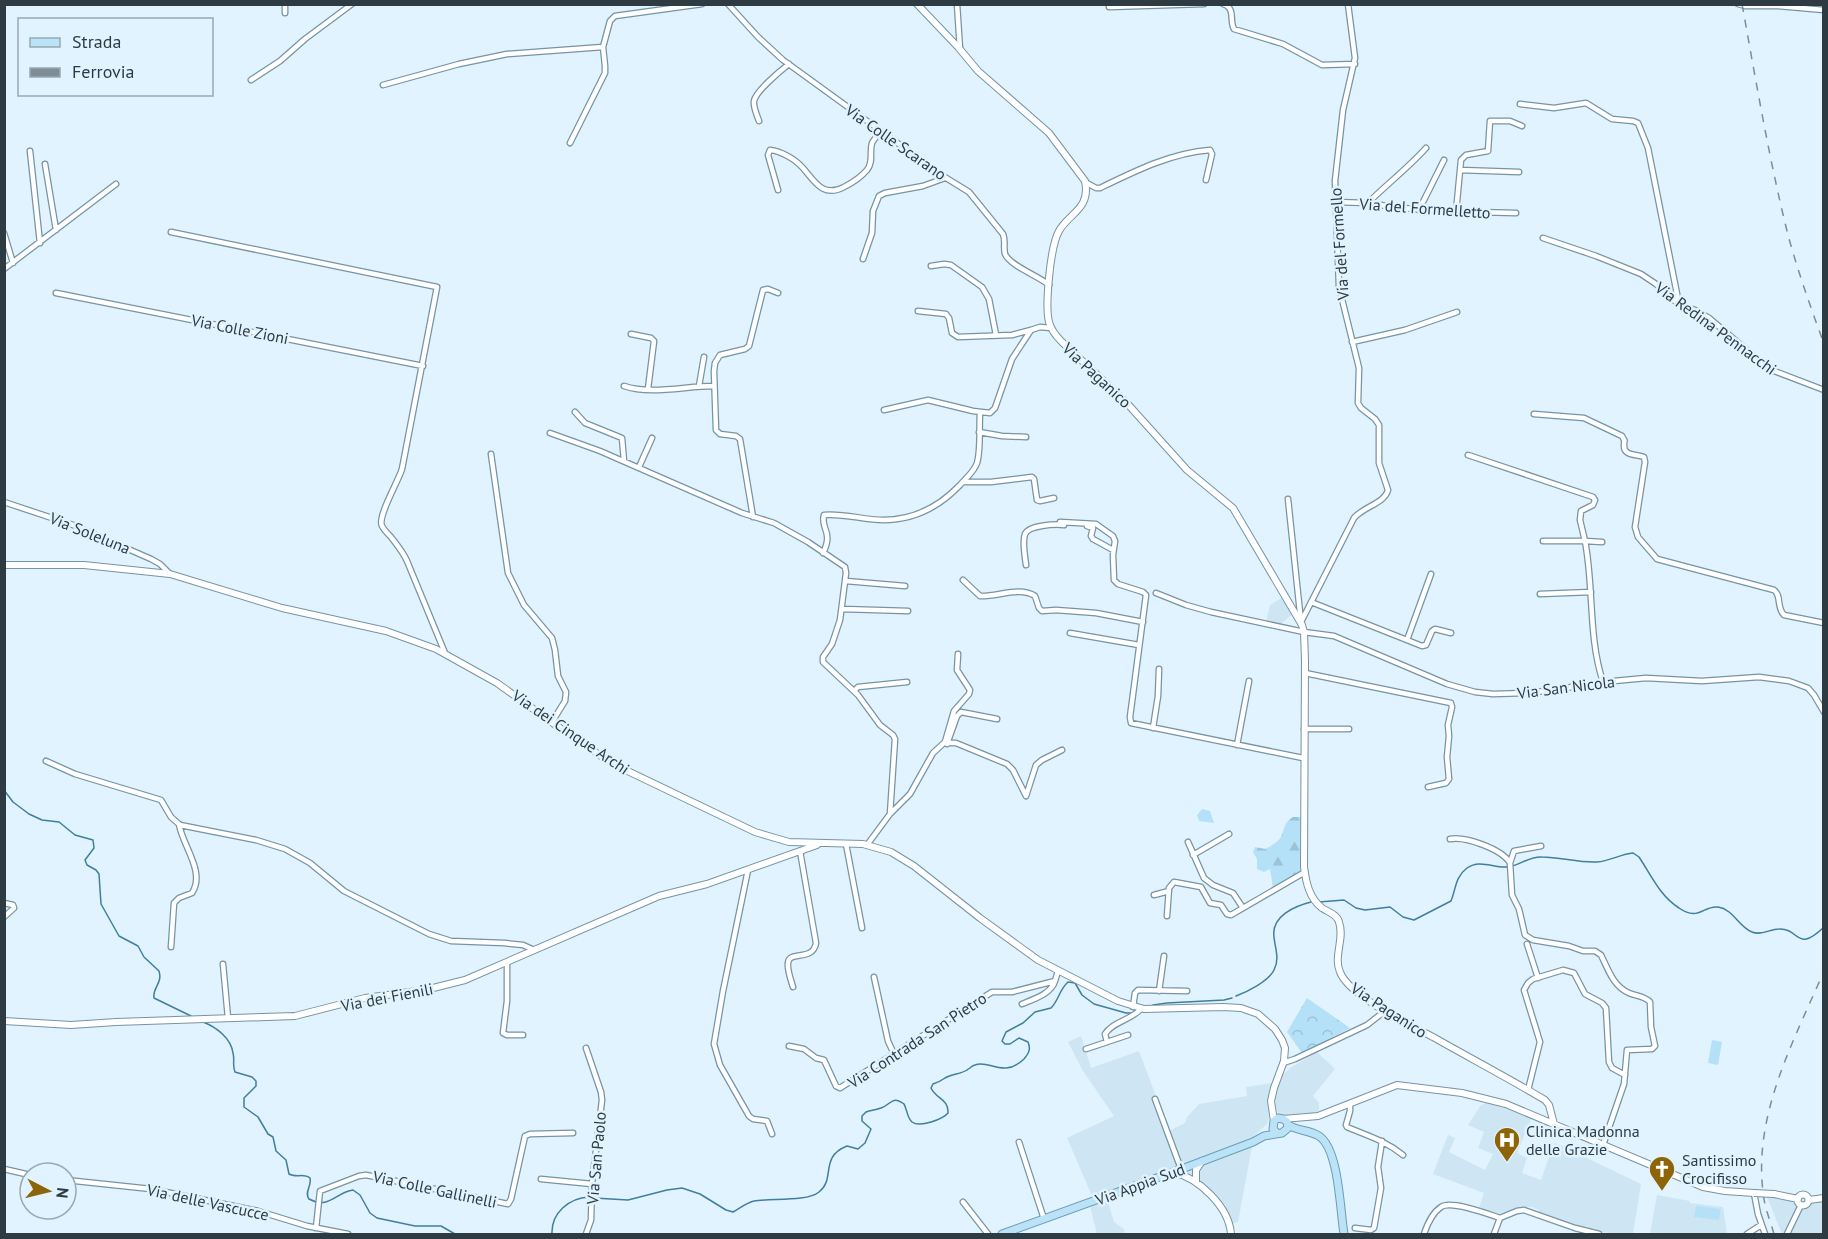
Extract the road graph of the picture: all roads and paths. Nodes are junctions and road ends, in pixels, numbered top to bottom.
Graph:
1 (285, 4) edge
2 (352, 4) edge
3 (702, 4) edge
4 (728, 4) edge
5 (917, 4) edge
6 (957, 4) edge
7 (1204, 4) edge
8 (1223, 4) edge
9 (1348, 4) edge
10 (1738, 4) edge
11 (1776, 5) edge
12 (1109, 8) dead end
13 (1824, 10) edge
14 (285, 14) dead end
15 (603, 47) junction
16 (960, 49) junction
17 (789, 64) junction
18 (1355, 64) junction
19 (252, 80) dead end
20 (383, 86) dead end
21 (1520, 104) dead end
22 (759, 121) dead end
23 (1522, 126) dead end
24 (880, 131) junction
25 (570, 143) dead end
26 (1426, 148) dead end
27 (30, 151) dead end
28 (1444, 160) dead end
29 (45, 164) dead end
30 (1460, 170) junction
31 (1519, 172) dead end
32 (945, 178) junction
33 (1206, 180) dead end
34 (1085, 182) junction
35 (117, 184) dead end
36 (778, 190) dead end
37 (1335, 202) junction
38 (1368, 202) junction
39 (1419, 210) junction
40 (1456, 212) junction
41 (1516, 213) dead end
42 (56, 230) junction
43 (171, 232) dead end
44 (4, 233) edge
45 (1543, 238) dead end
46 (40, 243) junction
47 (863, 259) dead end
48 (13, 263) junction
49 (931, 266) dead end
50 (4, 269) edge
51 (1049, 285) junction
52 (56, 293) dead end
53 (778, 293) dead end
54 (1679, 304) junction
55 (918, 311) dead end
56 (1457, 312) dead end
57 (1051, 328) junction
58 (1031, 330) junction
59 (631, 334) dead end
60 (996, 335) junction
61 (1352, 342) junction
62 (704, 357) dead end
63 (423, 366) junction
64 (624, 386) dead end
65 (699, 386) junction
66 (713, 386) junction
67 (648, 389) junction
68 (1824, 390) edge
69 (884, 410) dead end
70 (575, 412) dead end
71 (980, 413) junction
72 (1534, 414) dead end
73 (979, 432) junction
74 (550, 433) dead end
75 (1026, 437) dead end
76 (652, 438) dead end
77 (491, 454) dead end
78 (1468, 455) dead end
79 (624, 461) junction
80 (639, 467) junction
81 (963, 482) junction
82 (1054, 498) dead end
83 (1288, 499) dead end
84 (4, 502) edge
85 (753, 517) junction
86 (1060, 522) dead end
87 (1543, 541) dead end
88 (1585, 541) junction
89 (1602, 542) dead end
90 (1113, 550) junction
91 (823, 553) junction
92 (4, 565) edge
93 (1026, 565) dead end
94 (170, 574) junction
95 (1431, 574) dead end
96 (963, 580) dead end
97 (846, 581) junction
98 (905, 586) dead end
99 (1591, 592) junction
100 (1156, 593) dead end
101 (1540, 594) dead end
102 (1311, 603) junction
103 (842, 609) junction
104 (908, 611) dead end
105 (1143, 622) junction
106 (1301, 622) junction
107 (1824, 623) edge
108 (1304, 632) junction
109 (1070, 633) dead end
110 (1451, 633) dead end
111 (1407, 640) junction
112 (1139, 645) junction
113 (445, 653) junction
114 (958, 654) dead end
115 (1159, 669) dead end
116 (1305, 673) junction
117 (1249, 681) dead end
118 (907, 682) dead end
119 (1603, 682) junction
120 (854, 691) junction
121 (1824, 712) edge
122 (997, 719) dead end
123 (552, 722) junction
124 (1153, 728) junction
125 (1304, 729) junction
126 (1349, 729) dead end
127 (949, 743) junction
128 (1236, 744) junction
129 (1062, 750) dead end
130 (931, 757) junction
131 (1304, 758) junction
132 (46, 761) dead end
133 (1428, 787) dead end
134 (890, 813) junction
135 (179, 824) junction
136 (1229, 834) dead end
137 (1450, 839) dead end
138 (1188, 842) dead end
139 (821, 843) junction
140 (846, 844) junction
141 (867, 845) junction
142 (1541, 846) dead end
143 (800, 851) junction
144 (1193, 855) junction
145 (1510, 863) junction
146 (748, 870) junction
147 (1305, 872) junction
148 (1169, 891) junction
149 (1154, 896) dead end
150 (4, 903) edge
151 (1244, 908) junction
152 (1167, 916) dead end
153 (4, 917) edge
154 (862, 928) dead end
155 (1527, 944) dead end
156 (171, 947) dead end
157 (534, 950) junction
158 (1164, 956) dead end
159 (507, 962) junction
160 (223, 963) dead end
161 (1058, 971) junction
162 (874, 976) dead end
163 (1538, 978) junction
164 (1055, 981) junction
165 (792, 987) dead end
166 (1159, 991) junction
167 (1186, 991) dead end
168 (1022, 1004) dead end
169 (1133, 1007) junction
170 (1141, 1009) junction
171 (1385, 1011) junction
172 (228, 1018) junction
173 (4, 1021) edge
174 (1114, 1026) junction
175 (524, 1035) dead end
176 (1128, 1035) dead end
177 (1117, 1039) junction
178 (1107, 1042) junction
179 (789, 1046) dead end
180 (586, 1048) dead end
181 (1086, 1049) dead end
182 (894, 1054) junction
183 (1283, 1063) junction
184 (1625, 1075) junction
185 (1528, 1090) junction
186 (1155, 1099) dead end
187 (1350, 1104) junction
188 (1314, 1117) junction
189 (1554, 1124) junction
190 (1280, 1125) junction
191 (1304, 1131) junction
192 (573, 1133) dead end
193 (772, 1134) dead end
194 (1382, 1141) junction
195 (1019, 1142) dead end
196 (1603, 1145) junction
197 (1403, 1155) dead end
198 (1202, 1161) junction
199 (1184, 1168) junction
200 (1173, 1172) junction
201 (541, 1179) dead end
202 (78, 1181) edge
203 (1196, 1182) junction
204 (591, 1184) junction
205 (1754, 1193) junction
206 (1824, 1198) edge
207 (963, 1202) dead end
208 (1799, 1202) junction
209 (1500, 1218) junction
210 (1044, 1219) junction
211 (1761, 1225) junction
212 (316, 1228) junction
213 (1355, 1228) dead end
214 (348, 1234) edge
215 (586, 1234) edge
216 (988, 1234) edge
217 (1004, 1234) edge
218 (1231, 1234) edge
219 (1344, 1234) edge
220 (1424, 1234) edge
221 (1494, 1234) edge
222 (1599, 1234) edge
223 (1747, 1234) edge
224 (1765, 1234) edge
225 (1787, 1234) edge

1 - 14 street
2 - 19 street
3 - 15 street
4 - 17 street, Via Colle Scarano
5 - 16 street
6 - 16 street
7 - 12 street
8 - 18 street
9 - 18 street, Via del Formello
10 - 11 street
11 - 13 street
15 - 20 street
15 - 25 street
16 - 34 street
17 - 22 street
17 - 24 street, Via Colle Scarano
18 - 37 street, Via del Formello
21 - 54 street
23 - 30 street
24 - 32 street, Via Colle Scarano
24 - 36 street
26 - 38 street
27 - 46 street
28 - 39 street
29 - 42 street
30 - 31 street
30 - 40 street
32 - 47 street
32 - 51 street, Via Colle Scarano
33 - 34 street
34 - 51 street, Via Paganico
35 - 42 street
37 - 38 street, Via del Formelletto
37 - 61 street, Via del Formello
38 - 39 street, Via del Formelletto
39 - 40 street, Via del Formelletto
40 - 41 street, Via del Formelletto
42 - 46 street
43 - 63 street
44 - 48 street
45 - 54 street, Via Redina Pennacchi
46 - 48 street
48 - 50 street
49 - 60 street
51 - 57 street, Via Paganico
52 - 63 street, Via Colle Zioni
53 - 66 street
54 - 68 street, Via Redina Pennacchi
55 - 60 street
56 - 61 street
57 - 58 street
57 - 106 street, Via Paganico
58 - 60 street
58 - 71 street
59 - 67 street
61 - 102 street, Via del Formello
62 - 65 street
63 - 113 street
64 - 67 street
65 - 66 street
65 - 67 street
66 - 85 street
69 - 71 street
70 - 79 street
71 - 73 street
72 - 107 street
73 - 75 street
73 - 81 street
74 - 79 street
76 - 80 street
77 - 123 street
78 - 88 street
79 - 80 street
80 - 85 street
81 - 82 street
81 - 91 street
83 - 106 street, Via Paganico
84 - 94 street, Via Soleluna
85 - 91 street
86 - 90 street
87 - 88 street
88 - 89 street
88 - 99 street
90 - 93 street
90 - 105 street
91 - 97 street
92 - 94 street, Via dei Cinque Archi
94 - 113 street, Via dei Cinque Archi
95 - 111 street
96 - 105 street
97 - 98 street
97 - 103 street
99 - 101 street
99 - 119 street
100 - 108 street
102 - 106 street, Via del Formello
102 - 111 street
103 - 104 street
103 - 120 street
105 - 112 street
106 - 108 street, Via Paganico
108 - 116 street, Via Paganico
108 - 119 street, Via San Nicola
109 - 112 street
110 - 111 street
112 - 124 street
113 - 123 street, Via dei Cinque Archi
114 - 130 street
115 - 124 street
116 - 125 street, Via Paganico
116 - 133 street
117 - 128 street
118 - 120 street
119 - 121 street, Via San Nicola
120 - 134 street
122 - 127 street
123 - 139 street, Via dei Cinque Archi
124 - 128 street
125 - 126 street
125 - 131 street, Via Paganico
127 - 129 street
127 - 130 street
128 - 131 street
130 - 134 street
131 - 147 street, Via Paganico
132 - 135 street
134 - 141 street
135 - 156 street
135 - 157 street
136 - 144 street
137 - 145 street
138 - 144 street
139 - 140 street, Via dei Cinque Archi
139 - 143 street, Via dei Fienili
140 - 141 street, Via dei Cinque Archi
140 - 154 street
141 - 161 street, Via dei Cinque Archi
142 - 145 street
143 - 146 street, Via dei Fienili
143 - 165 street
144 - 151 street
145 - 184 street
146 - 157 street, Via dei Fienili
146 - 193 street
147 - 151 street
147 - 171 street, Via Paganico
148 - 149 street
148 - 151 street
148 - 152 street
150 - 153 street
155 - 163 street
157 - 159 street, Via dei Fienili
158 - 166 street
159 - 172 street, Via dei Fienili
159 - 175 street
160 - 172 street
161 - 164 street
161 - 169 street, Via dei Cinque Archi
162 - 182 street
163 - 184 street
163 - 185 street
164 - 168 street
164 - 182 street, Via Contrada San Pietro
166 - 167 street
166 - 169 street
169 - 170 street, Via dei Cinque Archi
170 - 174 street
170 - 183 street, Via dei Cinque Archi
171 - 183 street
171 - 185 street, Via Paganico
172 - 173 street, Via dei Fienili
174 - 177 street
174 - 178 street
176 - 177 street
177 - 178 street
178 - 181 street
179 - 182 street, Via Contrada San Pietro
180 - 204 street, Via San Paolo
183 - 190 street, Via dei Cinque Archi
184 - 196 street
185 - 189 street, Via Paganico
186 - 199 street
187 - 188 street
187 - 189 street
187 - 194 street
188 - 190 street
188 - 191 street
189 - 196 street
190 - 191 main road
190 - 198 main road, Via Appia Sud
191 - 219 main road
192 - 212 street, Via Colle Gallinelli
194 - 197 street
194 - 213 street
195 - 210 street
196 - 205 street
198 - 199 main road, Via Appia Sud
198 - 203 street
199 - 200 main road, Via Appia Sud
199 - 203 street
200 - 203 street
200 - 210 main road, Via Appia Sud
201 - 204 street
202 - 212 street, Via delle Vascucce
203 - 218 street
204 - 215 street, Via San Paolo
205 - 208 street, bridge
205 - 211 street
206 - 208 street
207 - 216 street
208 - 225 street
209 - 220 street
209 - 221 street
209 - 222 street
210 - 217 main road, Via Appia Sud
211 - 223 street
211 - 224 street
212 - 214 street, Via delle Vascucce

